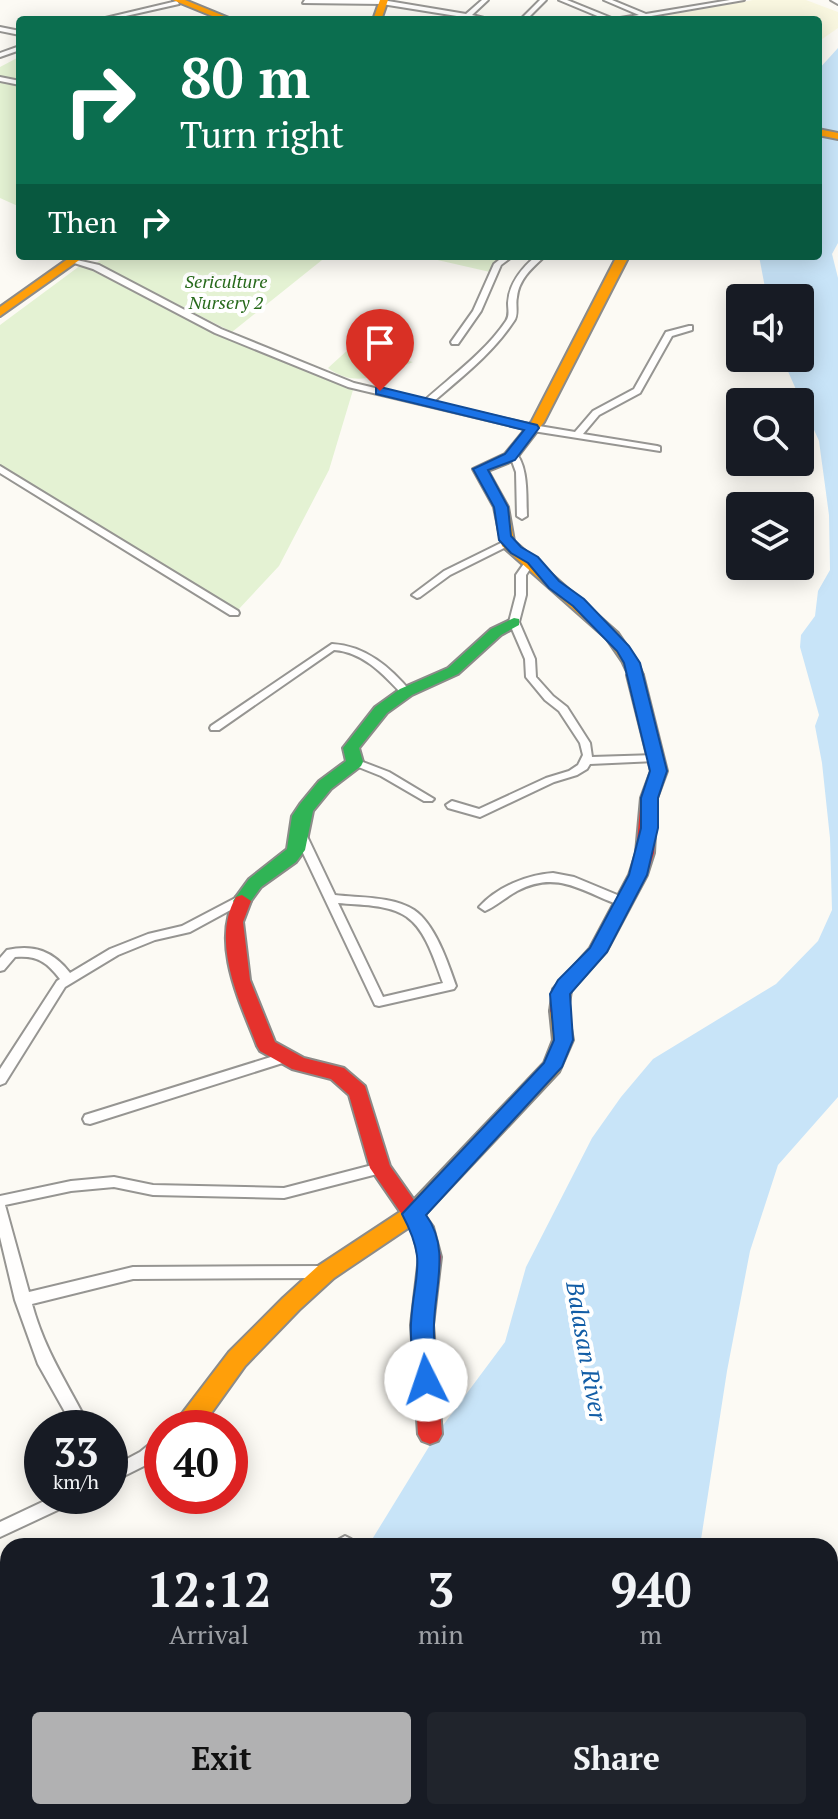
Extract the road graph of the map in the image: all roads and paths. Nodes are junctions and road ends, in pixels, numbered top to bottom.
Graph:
1 (308, 0) edge
2 (485, 0) edge
3 (543, 0) edge
4 (562, 0) edge
5 (607, 0) edge
6 (686, 0) edge
7 (741, 0) edge
8 (175, 1) edge
9 (381, 6) edge
10 (703, 6) junction
11 (646, 15) junction
12 (116, 16) edge
13 (211, 16) edge
14 (218, 16) edge
15 (452, 16) edge
16 (468, 16) edge
17 (527, 16) edge
18 (604, 16) edge
19 (640, 16) edge
20 (72, 260) edge
21 (80, 260) edge
22 (504, 260) edge
23 (537, 260) edge
24 (621, 260) edge
25 (0, 312) edge
26 (689, 328) dead end
27 (455, 342) dead end
28 (426, 404) junction
29 (533, 428) junction
30 (577, 435) junction
31 (657, 449) dead end
32 (513, 453) junction
33 (0, 469) edge
34 (522, 516) dead end
35 (507, 543) junction
36 (535, 562) junction
37 (417, 595) dead end
38 (234, 613) dead end
39 (514, 622) junction
40 (406, 692) junction
41 (215, 728) dead end
42 (656, 758) junction
43 (586, 761) junction
44 (355, 762) junction
45 (428, 799) dead end
46 (452, 805) dead end
47 (300, 834) junction
48 (243, 898) junction
49 (329, 898) junction
50 (623, 902) junction
51 (485, 907) dead end
52 (0, 967) edge
53 (68, 980) junction
54 (287, 1057) junction
55 (0, 1080) edge
56 (90, 1119) dead end
57 (380, 1168) junction
58 (0, 1201) edge
59 (413, 1214) junction
60 (1, 1216) edge
61 (326, 1272) junction
62 (22, 1300) junction
63 (72, 1410) edge
64 (200, 1410) edge
65 (430, 1434) dead end
66 (33, 1514) edge
67 (0, 1530) edge

1 - 9 street
2 - 16 street
3 - 17 street
4 - 18 street
5 - 11 street
6 - 10 street
7 - 10 street
8 - 12 street
8 - 13 main road
8 - 14 main road
9 - 15 street
10 - 11 street
11 - 19 street
20 - 25 main road
21 - 28 street
22 - 27 street
23 - 28 street
24 - 29 main road
26 - 30 street
28 - 29 street
29 - 30 street
29 - 32 main road
30 - 31 street
32 - 34 street
32 - 35 main road
33 - 38 street
35 - 36 main road
35 - 37 street
36 - 39 street
36 - 42 main road
39 - 40 main road
39 - 43 street
40 - 41 street
40 - 44 main road
42 - 43 street
42 - 50 main road
43 - 46 street
44 - 45 street
44 - 47 main road
47 - 48 main road
47 - 49 street
48 - 53 street
48 - 54 main road
49 - 49 street
50 - 51 street
50 - 59 main road
52 - 53 street
53 - 55 street
54 - 56 street
54 - 57 main road
57 - 58 street
57 - 59 main road
59 - 61 main road
59 - 65 main road
60 - 62 street
61 - 62 street
61 - 64 main road
62 - 63 street
66 - 67 street

